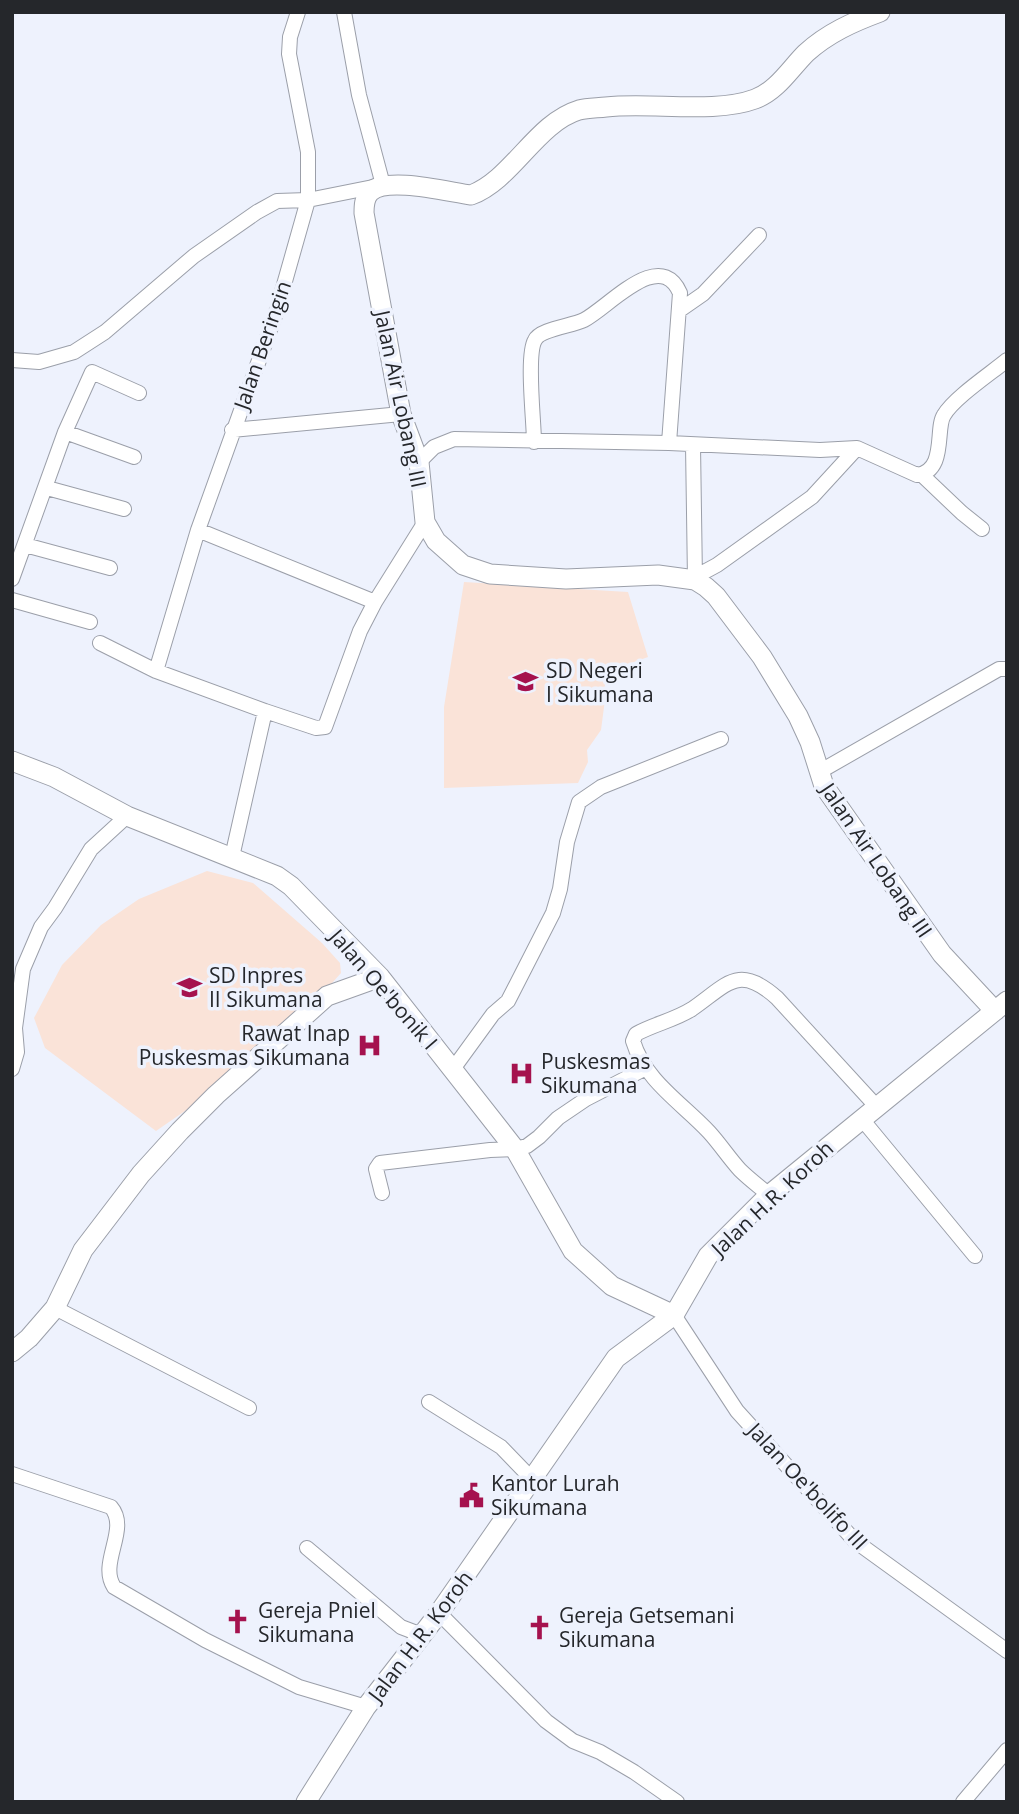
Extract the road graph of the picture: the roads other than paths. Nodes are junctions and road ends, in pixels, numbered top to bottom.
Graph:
1 (298, 12) edge
2 (344, 12) edge
3 (880, 12) edge
4 (383, 185) junction
5 (308, 200) junction
6 (758, 236) dead end
7 (680, 310) junction
8 (12, 360) edge
9 (1007, 360) edge
10 (139, 393) dead end
11 (401, 414) junction
12 (232, 430) junction
13 (65, 432) junction
14 (534, 442) junction
15 (669, 443) junction
16 (693, 445) junction
17 (857, 448) junction
18 (134, 457) dead end
19 (419, 462) junction
20 (922, 475) junction
21 (47, 488) junction
22 (124, 509) dead end
23 (425, 522) junction
24 (982, 529) dead end
25 (198, 530) junction
26 (25, 545) junction
27 (110, 569) dead end
28 (12, 579) edge
29 (694, 579) junction
30 (12, 600) edge
31 (375, 602) junction
32 (90, 622) dead end
33 (100, 643) dead end
34 (1007, 670) edge
35 (156, 671) junction
36 (265, 711) junction
37 (721, 739) dead end
38 (12, 761) edge
39 (819, 772) junction
40 (127, 816) junction
41 (232, 857) junction
42 (380, 977) junction
43 (1001, 1006) edge
44 (646, 1068) junction
45 (12, 1069) edge
46 (453, 1069) junction
47 (869, 1112) junction
48 (515, 1149) junction
49 (383, 1193) dead end
50 (769, 1195) junction
51 (975, 1256) dead end
52 (55, 1308) junction
53 (674, 1315) junction
54 (12, 1352) edge
55 (429, 1402) dead end
56 (249, 1408) dead end
57 (12, 1474) edge
58 (531, 1478) junction
59 (307, 1548) dead end
60 (439, 1613) junction
61 (422, 1635) junction
62 (1007, 1651) edge
63 (366, 1707) junction
64 (1007, 1750) edge
65 (306, 1802) edge
66 (677, 1802) edge
67 (962, 1802) edge

1 - 5 street, Jalan Beringin
2 - 4 street
3 - 4 street
4 - 5 street
4 - 11 street, Jalan Air Lobang III
5 - 8 street
5 - 12 street, Jalan Beringin
6 - 7 street
7 - 14 street
7 - 15 street
9 - 20 street
10 - 13 street
11 - 12 street
11 - 19 street, Jalan Air Lobang III
12 - 25 street, Jalan Beringin
13 - 18 street
13 - 21 street
14 - 15 street
14 - 19 street
15 - 16 street
16 - 17 street
16 - 29 street
17 - 20 street
17 - 29 street
19 - 23 street, Jalan Air Lobang III
20 - 24 street
21 - 22 street
21 - 26 street
23 - 29 street
23 - 31 street
25 - 31 street
25 - 35 street, Jalan Beringin
26 - 27 street
26 - 28 street
29 - 39 street, Jalan Air Lobang III
30 - 32 street
31 - 36 street
33 - 35 street
34 - 39 street
35 - 36 street
36 - 41 street
37 - 46 street
38 - 40 street, Jalan Oe'bonik I
39 - 43 street, Jalan Air Lobang III
40 - 41 street, Jalan Oe'bonik I
40 - 45 street
41 - 42 street, Jalan Oe'bonik I
42 - 46 street, Jalan Oe'bonik I
42 - 52 street
43 - 47 street, Jalan H.R. Koroh
44 - 47 street
44 - 48 street
44 - 50 street
46 - 48 street, Jalan Oe'bonik I
47 - 50 street, Jalan H.R. Koroh
47 - 51 street
48 - 49 street
48 - 53 street, Jalan Oe'bonik I
50 - 53 street, Jalan H.R. Koroh
52 - 54 street
52 - 56 street
53 - 58 street, Jalan H.R. Koroh
53 - 62 street, Jalan Oe'bolifo III
55 - 58 street
57 - 63 street
58 - 60 street, Jalan H.R. Koroh
59 - 61 street
60 - 61 street, Jalan H.R. Koroh
60 - 66 street
61 - 63 street, Jalan H.R. Koroh
63 - 65 street, Jalan H.R. Koroh
64 - 67 street

